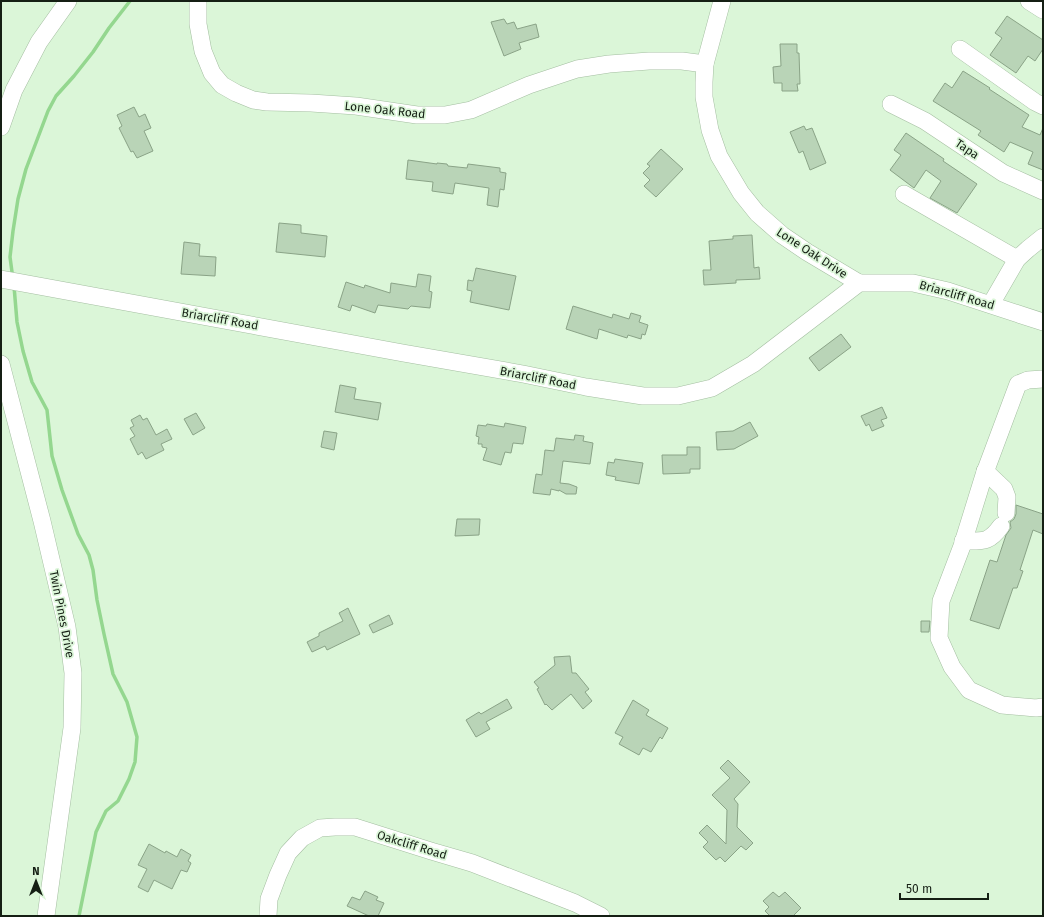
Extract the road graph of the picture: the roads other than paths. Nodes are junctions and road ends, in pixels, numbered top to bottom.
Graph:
1 (68, 1) edge
2 (198, 1) edge
3 (722, 1) edge
4 (1029, 1) edge
5 (1043, 10) edge
6 (960, 49) dead end
7 (705, 64) junction
8 (891, 104) dead end
9 (1043, 106) edge
10 (1, 127) edge
11 (1043, 190) edge
12 (904, 194) dead end
13 (1043, 238) edge
14 (1017, 259) junction
15 (1, 279) edge
16 (859, 283) junction
17 (990, 304) junction
18 (1043, 322) edge
19 (1, 364) edge
20 (1043, 379) edge
21 (985, 471) junction
22 (964, 541) junction
23 (1043, 707) edge
24 (46, 916) edge
25 (268, 916) edge
26 (601, 916) edge

1 - 10 street
2 - 7 street, Lone Oak Road
3 - 7 street, Lone Oak Drive
4 - 5 street
6 - 9 street
7 - 16 street, Lone Oak Drive
8 - 11 street, Tapa
12 - 14 street
13 - 14 street
14 - 17 street
15 - 16 street, Briarcliff Road
16 - 17 street, Briarcliff Road
17 - 18 street, Briarcliff Road
19 - 24 street, Twin Pines Drive
20 - 21 street
21 - 22 street
21 - 22 street
22 - 23 street
25 - 26 street, Oakcliff Road

